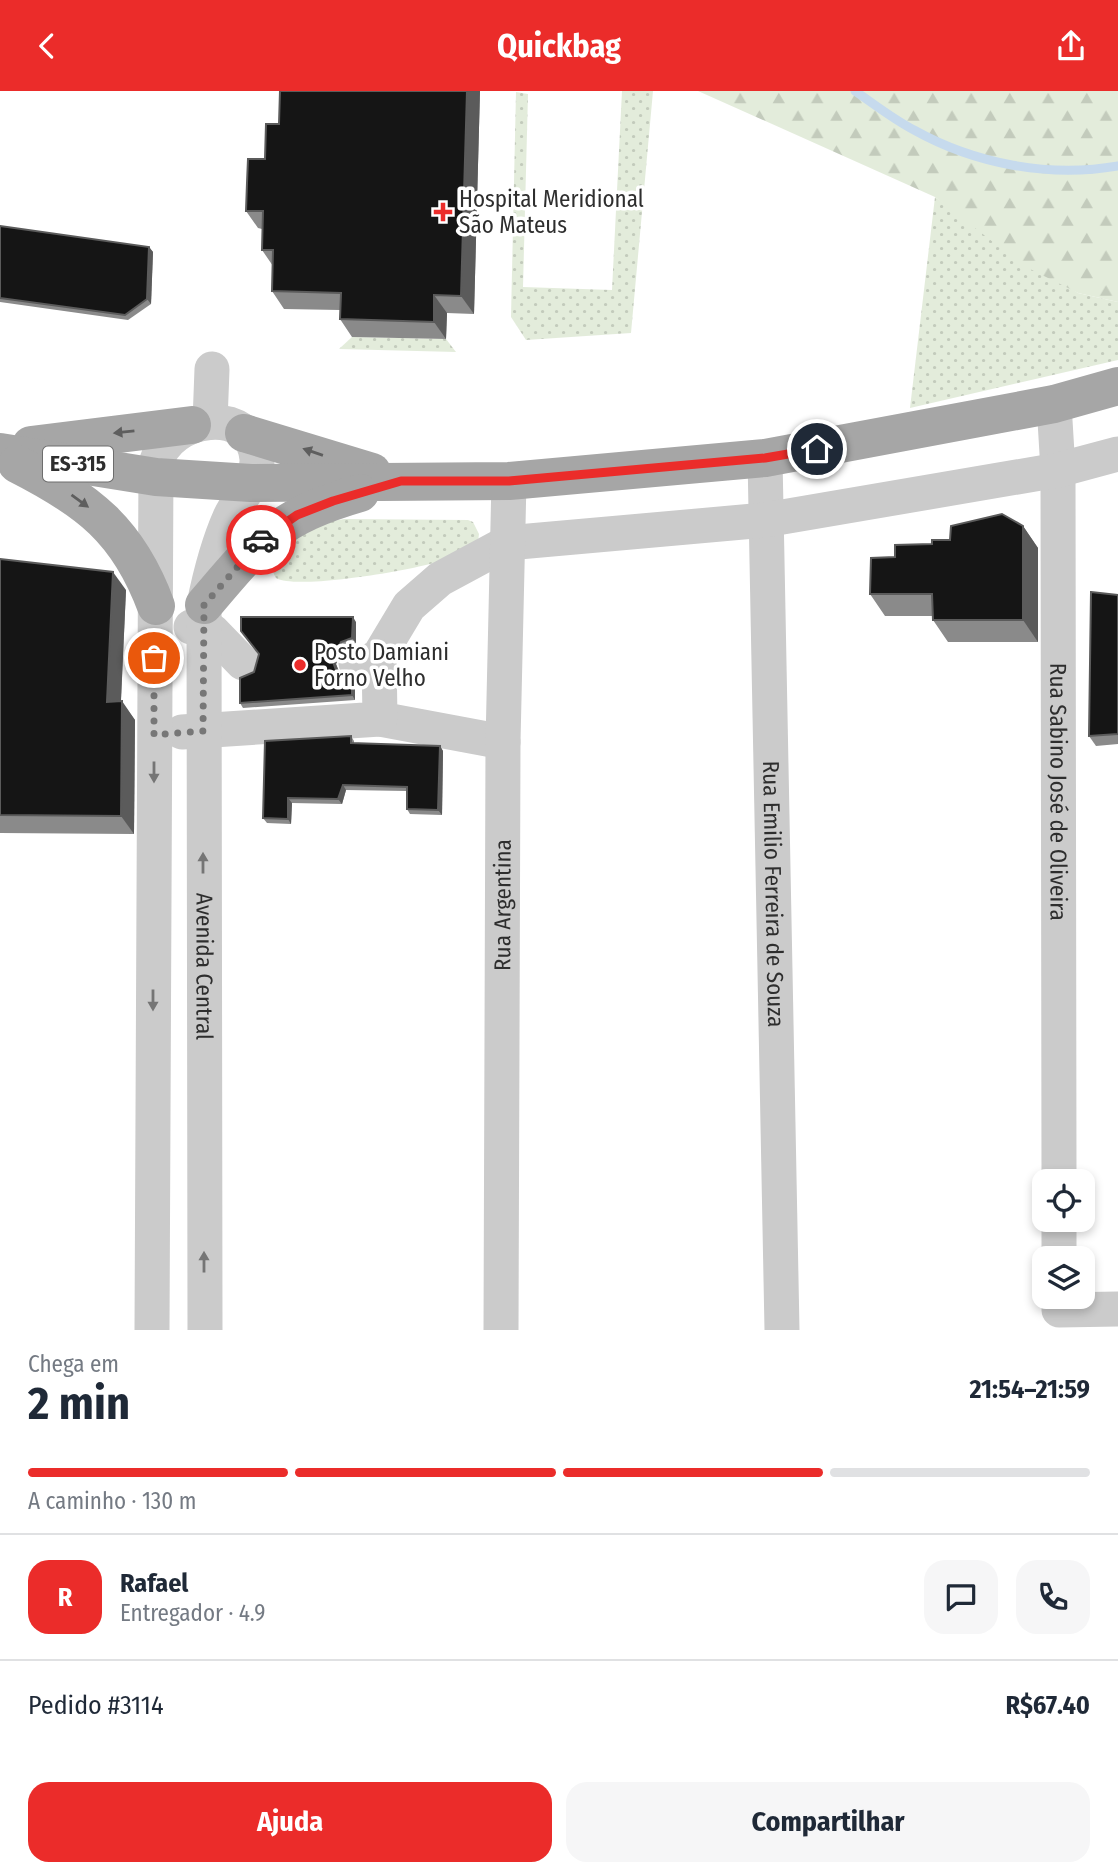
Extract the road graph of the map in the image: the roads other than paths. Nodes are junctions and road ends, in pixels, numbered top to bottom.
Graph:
1 (212, 369) dead end
2 (1118, 386) edge
3 (1054, 404) junction
4 (215, 427) junction
5 (0, 452) edge
6 (1118, 454) edge
7 (765, 458) junction
8 (1058, 470) junction
9 (156, 477) junction
10 (401, 481) junction
11 (509, 481) junction
12 (251, 483) junction
13 (765, 520) junction
14 (507, 543) junction
15 (204, 616) junction
16 (155, 617) junction
17 (243, 663) dead end
18 (380, 719) junction
19 (203, 731) junction
20 (154, 735) junction
21 (503, 743) junction
22 (1059, 1169) edge
23 (1118, 1309) edge
24 (1059, 1312) edge
25 (152, 1330) edge
26 (205, 1330) edge
27 (501, 1330) edge
28 (782, 1330) edge

1 - 4 street
2 - 3 main road, ES-315
3 - 7 main road, ES-315
3 - 8 street, Rua Sabino José de Oliveira
4 -> 5 main road
4 - 9 street
10 -> 4 main road
4 - 12 street
5 - 9 main road, ES-315
5 -> 16 main road
6 - 8 street
7 - 11 main road, ES-315
7 - 13 street, Rua Emilio Ferreira de Souza
8 - 13 street
8 - 22 street, Rua Sabino José de Oliveira
9 - 12 main road, ES-315
9 - 16 street
10 - 11 main road, ES-315
10 - 12 main road, ES-315
10 - 15 main road
11 - 14 street, Rua Argentina
12 - 15 street, Avenida Central
13 - 14 street
13 - 28 street, Rua Emilio Ferreira de Souza
14 - 18 street
14 - 21 street, Rua Argentina
15 - 16 street
15 - 17 street
15 - 19 street, Avenida Central
16 - 20 street
18 - 19 street
18 - 21 street
19 - 20 street
26 -> 19 street, Avenida Central
20 -> 25 street
21 - 27 street, Rua Argentina
23 - 24 street

